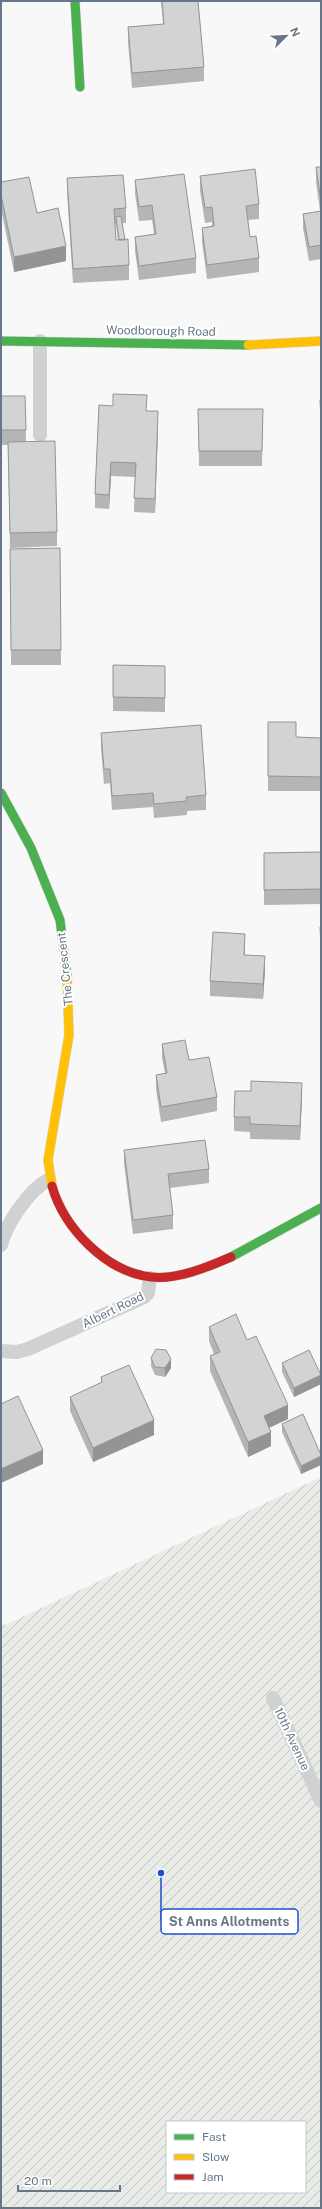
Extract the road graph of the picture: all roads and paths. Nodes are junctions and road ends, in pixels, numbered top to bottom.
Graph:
1 (75, 1) edge
2 (80, 87) dead end
3 (1, 341) edge
4 (40, 341) junction
5 (321, 341) edge
6 (40, 435) dead end
7 (1, 793) edge
8 (48, 1180) junction
9 (321, 1208) edge
10 (1, 1245) edge
11 (150, 1278) junction
12 (1, 1351) edge
13 (273, 1698) dead end
14 (321, 1801) edge

1 - 2 street
3 - 4 street, Woodborough Road
4 - 5 street, Woodborough Road
4 - 6 lane
7 - 8 street, The Crescent
8 - 10 lane
8 - 11 street, The Crescent
9 - 11 street, Albert Road
11 - 12 lane, Albert Road
13 - 14 lane, 10th Avenue

